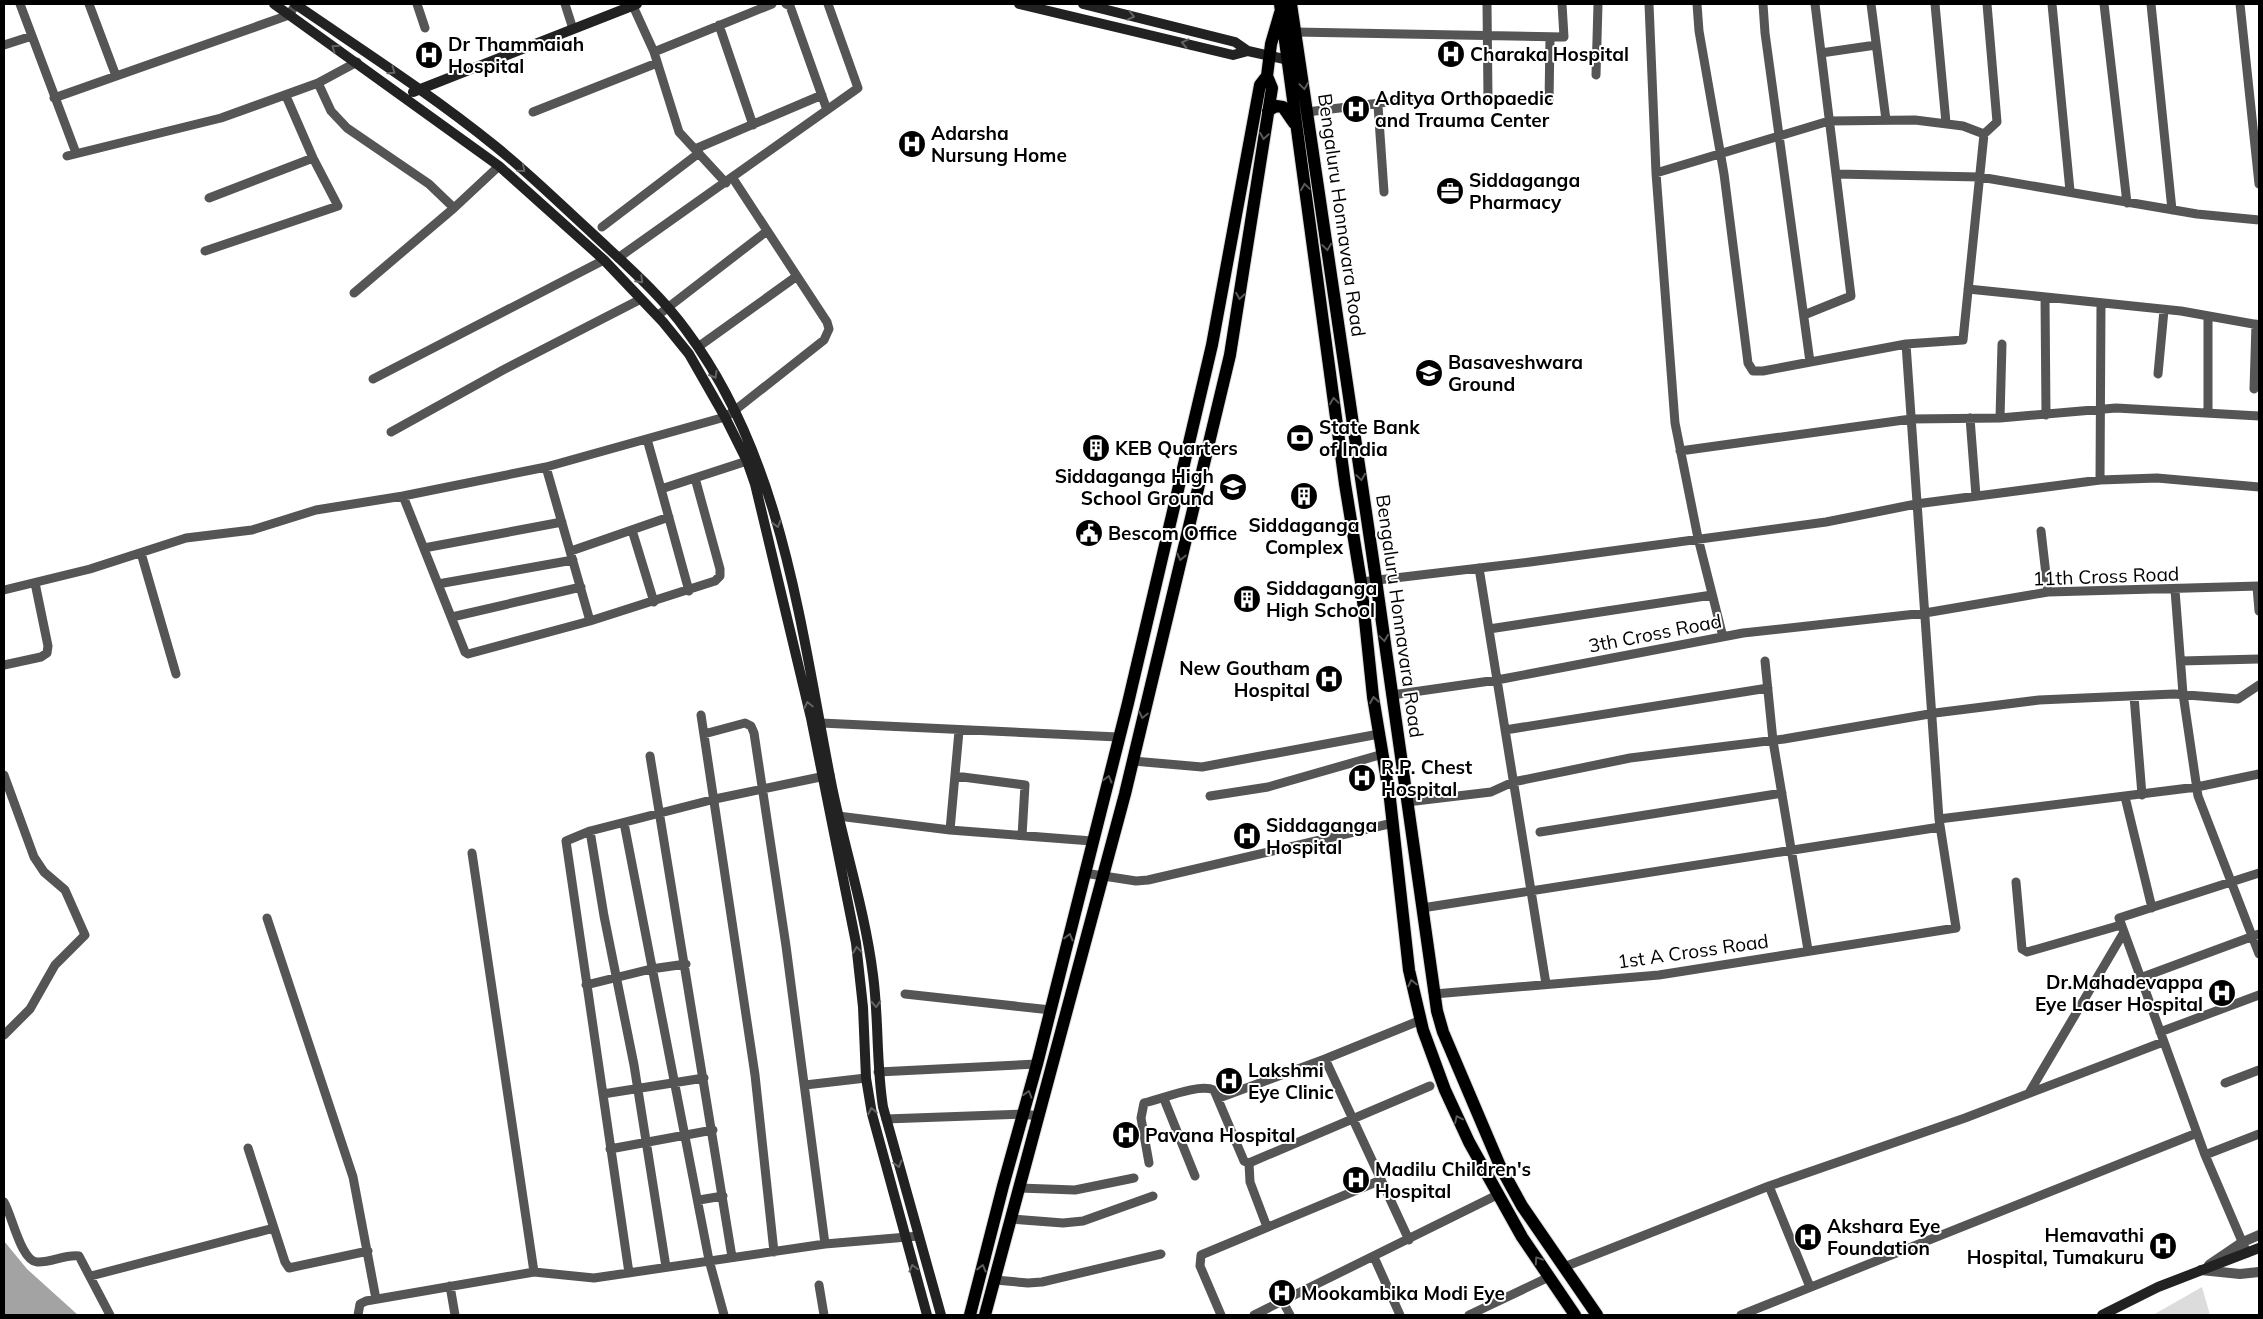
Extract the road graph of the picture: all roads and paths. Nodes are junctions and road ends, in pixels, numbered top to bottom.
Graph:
1 (20, 4) edge
2 (89, 4) edge
3 (274, 4) edge
4 (296, 4) edge
5 (417, 4) edge
6 (565, 4) edge
7 (772, 4) edge
8 (786, 4) edge
9 (828, 4) edge
10 (1019, 4) edge
11 (1083, 4) edge
12 (1487, 4) edge
13 (1562, 4) edge
14 (1598, 4) edge
15 (1649, 4) edge
16 (1697, 4) edge
17 (1763, 4) edge
18 (1815, 4) edge
19 (1871, 4) edge
20 (1935, 4) edge
21 (1987, 4) edge
22 (2052, 4) edge
23 (2104, 4) edge
24 (2151, 4) edge
25 (2240, 4) edge
26 (635, 5) edge
27 (1285, 6) edge
28 (289, 15) junction
29 (719, 25) junction
30 (425, 28) dead end
31 (573, 29) junction
32 (1295, 32) junction
33 (32, 36) junction
34 (1488, 36) junction
35 (1550, 37) junction
36 (4, 45) edge
37 (1876, 45) junction
38 (1248, 51) junction
39 (654, 52) junction
40 (1821, 53) junction
41 (1270, 56) junction
42 (1294, 61) junction
43 (357, 62) junction
44 (657, 63) junction
45 (1596, 75) dead end
46 (116, 76) junction
47 (1267, 76) junction
48 (318, 83) junction
49 (418, 90) junction
50 (822, 95) junction
51 (286, 96) junction
52 (403, 96) junction
53 (54, 98) junction
54 (1412, 99) dead end
55 (1488, 99) dead end
56 (1549, 102) dead end
57 (1378, 105) junction
58 (827, 110) junction
59 (1268, 111) junction
60 (533, 112) dead end
61 (1308, 112) junction
62 (1886, 120) junction
63 (1829, 121) junction
64 (1946, 124) junction
65 (752, 125) junction
66 (1297, 128) junction
67 (1984, 134) junction
68 (1780, 135) junction
69 (697, 151) junction
70 (1720, 154) junction
71 (313, 158) junction
72 (499, 166) junction
73 (1656, 173) junction
74 (1836, 174) junction
75 (1980, 177) junction
76 (729, 180) junction
77 (2259, 184) edge
78 (2070, 191) junction
79 (1384, 192) dead end
80 (208, 198) dead end
81 (2127, 203) junction
82 (454, 208) junction
83 (2172, 210) junction
84 (2259, 220) edge
85 (602, 227) dead end
86 (768, 231) junction
87 (205, 251) dead end
88 (618, 258) junction
89 (604, 260) junction
90 (797, 276) junction
91 (1968, 290) junction
92 (354, 293) dead end
93 (2045, 297) junction
94 (641, 299) junction
95 (2101, 303) junction
96 (668, 307) junction
97 (2164, 310) junction
98 (1804, 315) junction
99 (657, 316) junction
100 (2208, 316) junction
101 (2258, 325) edge
102 (1906, 344) junction
103 (2002, 344) dead end
104 (698, 347) junction
105 (1810, 362) junction
106 (2158, 374) dead end
107 (373, 379) dead end
108 (2254, 389) dead end
109 (2100, 410) junction
110 (734, 411) junction
111 (2208, 412) junction
112 (2046, 415) junction
113 (2259, 416) edge
114 (724, 417) junction
115 (1970, 418) junction
116 (2000, 418) junction
117 (1910, 419) junction
118 (391, 432) dead end
119 (647, 439) junction
120 (1680, 451) junction
121 (747, 462) junction
122 (546, 466) junction
123 (695, 478) junction
124 (2100, 480) junction
125 (2259, 487) edge
126 (661, 489) junction
127 (403, 496) junction
128 (1976, 496) junction
129 (1916, 504) junction
130 (669, 517) junction
131 (562, 522) junction
132 (632, 530) junction
133 (2041, 531) dead end
134 (1698, 538) junction
135 (424, 548) junction
136 (141, 553) junction
137 (572, 555) junction
138 (1479, 568) junction
139 (1376, 580) junction
140 (1361, 582) junction
141 (35, 583) junction
142 (438, 584) junction
143 (2258, 586) edge
144 (581, 587) junction
145 (4, 590) edge
146 (2175, 590) junction
147 (689, 591) junction
148 (2048, 592) junction
149 (1712, 595) junction
150 (654, 602) junction
151 (2259, 611) edge
152 (1925, 613) junction
153 (452, 617) junction
154 (590, 621) junction
155 (1488, 629) junction
156 (1723, 637) junction
157 (2259, 660) edge
158 (2181, 661) junction
159 (1765, 662) dead end
160 (4, 665) edge
161 (176, 674) dead end
162 (1497, 680) junction
163 (2259, 685) edge
164 (1768, 688) junction
165 (2183, 694) junction
166 (1392, 695) junction
167 (2134, 696) junction
168 (1931, 713) junction
169 (701, 715) dead end
170 (821, 723) junction
171 (1505, 730) junction
172 (959, 731) junction
173 (704, 734) junction
174 (1379, 734) junction
175 (1118, 737) junction
176 (1773, 740) junction
177 (1383, 754) junction
178 (650, 756) dead end
179 (1133, 761) junction
180 (2259, 774) edge
181 (4, 775) edge
182 (826, 775) junction
183 (955, 776) junction
184 (1513, 782) junction
185 (2197, 787) junction
186 (763, 788) junction
187 (1782, 793) junction
188 (2142, 795) junction
189 (1210, 796) dead end
190 (2125, 797) junction
191 (715, 799) junction
192 (1407, 802) junction
193 (660, 813) junction
194 (838, 816) junction
195 (624, 823) junction
196 (1393, 823) junction
197 (1939, 823) junction
198 (950, 830) junction
199 (590, 831) junction
200 (1540, 832) dead end
201 (1022, 836) junction
202 (1092, 841) junction
203 (1792, 850) junction
204 (472, 853) dead end
205 (1084, 873) junction
206 (2259, 873) edge
207 (1103, 876) junction
208 (2016, 882) dead end
209 (2233, 882) junction
210 (1531, 891) junction
211 (1422, 908) junction
212 (2152, 908) junction
213 (267, 918) dead end
214 (2123, 928) junction
215 (2256, 936) edge
216 (1808, 950) junction
217 (2259, 954) edge
218 (686, 964) junction
219 (651, 969) junction
220 (2140, 978) junction
221 (617, 979) junction
222 (1546, 984) junction
223 (586, 985) junction
224 (905, 994) dead end
225 (1434, 994) junction
226 (2259, 995) edge
227 (1051, 1010) junction
228 (1421, 1020) junction
229 (2160, 1032) junction
230 (4, 1036) edge
231 (2163, 1042) junction
232 (1325, 1059) junction
233 (1037, 1064) junction
234 (2259, 1070) edge
235 (878, 1072) junction
236 (704, 1078) junction
237 (866, 1078) junction
238 (675, 1083) junction
239 (2225, 1084) dead end
240 (805, 1085) junction
241 (1430, 1086) dead end
242 (638, 1089) junction
243 (2029, 1093) junction
244 (602, 1094) junction
245 (1219, 1098) junction
246 (1164, 1099) junction
247 (1022, 1114) junction
248 (1038, 1116) junction
249 (886, 1119) junction
250 (1353, 1121) junction
251 (713, 1130) junction
252 (2197, 1134) junction
253 (2259, 1134) edge
254 (685, 1135) junction
255 (646, 1142) junction
256 (248, 1148) dead end
257 (610, 1149) junction
258 (2205, 1155) junction
259 (1149, 1163) dead end
260 (1249, 1164) junction
261 (1196, 1176) dead end
262 (1134, 1178) dead end
263 (1381, 1180) junction
264 (1769, 1186) junction
265 (1019, 1188) junction
266 (1497, 1195) junction
267 (723, 1196) junction
268 (1153, 1196) dead end
269 (699, 1200) junction
270 (4, 1202) edge
271 (1011, 1219) junction
272 (1267, 1226) junction
273 (274, 1228) junction
274 (2259, 1235) edge
275 (919, 1236) junction
276 (906, 1238) junction
277 (1409, 1240) junction
278 (2243, 1242) junction
279 (825, 1244) junction
280 (2259, 1248) edge
281 (368, 1251) junction
282 (774, 1252) junction
283 (2247, 1253) junction
284 (1160, 1254) dead end
285 (732, 1257) junction
286 (1374, 1257) junction
287 (709, 1260) junction
288 (666, 1267) junction
289 (1564, 1267) junction
290 (2201, 1270) junction
291 (534, 1272) junction
292 (2259, 1272) edge
293 (629, 1273) junction
294 (91, 1276) junction
295 (1549, 1277) junction
296 (995, 1280) junction
297 (819, 1285) dead end
298 (450, 1286) junction
299 (1810, 1287) junction
300 (376, 1299) junction
301 (1282, 1300) junction
302 (110, 1315) edge
303 (358, 1315) edge
304 (455, 1315) edge
305 (724, 1315) edge
306 (824, 1315) edge
307 (927, 1315) edge
308 (941, 1315) edge
309 (970, 1315) edge
310 (985, 1315) edge
311 (1221, 1315) edge
312 (1254, 1315) edge
313 (1290, 1315) edge
314 (1400, 1315) edge
315 (1469, 1315) edge
316 (1575, 1315) edge
317 (1597, 1315) edge
318 (1740, 1315) edge
319 (2102, 1315) edge

1 - 33 street
2 - 46 street
3 - 28 main road
4 - 28 street
4 -> 49 main road
5 - 30 street
6 - 31 street
7 - 29 street
8 - 50 street
9 - 58 street
38 -> 10 main road
11 -> 38 main road
12 - 34 street
13 - 35 street
14 - 45 street
15 - 73 street
16 - 70 street
17 - 68 street
18 - 40 street
19 - 37 street
20 - 64 street
21 - 67 street
22 - 78 street
23 - 81 street
24 - 83 street
25 - 77 street
26 - 31 main road
26 - 39 street
27 - 32 main road, Bengaluru Honnavara Road
27 - 41 main road
27 - 42 main road, Bengaluru Honnavara Road
43 -> 28 main road
28 - 46 street
29 - 39 street
29 - 65 street
31 - 49 main road
32 - 34 street
32 - 42 main road, Bengaluru Honnavara Road
33 - 36 street
33 - 53 street
34 - 35 street
34 - 55 street
35 - 56 street
37 - 40 street
37 - 62 street
38 - 41 main road
39 - 44 street
40 - 63 street
41 - 42 main road
41 - 47 main road
42 -> 61 main road, Bengaluru Honnavara Road
42 - 66 main road, Bengaluru Honnavara Road
43 - 48 street
43 - 52 main road
44 - 60 street
44 - 69 street
46 - 53 street
47 - 59 main road
47 - 175 main road
48 - 51 street
48 - 82 street
49 - 52 main road
49 -> 88 main road
50 - 58 street
50 - 65 street
51 - 53 street
51 - 71 street
52 - 72 main road
54 - 57 street
57 - 61 street
57 - 79 street
58 - 76 street
59 - 66 main road
59 -> 179 main road
61 -> 139 main road, Bengaluru Honnavara Road
62 - 63 street
62 - 64 street
63 - 68 street
63 - 74 street
64 - 67 street
65 - 69 street
140 -> 66 main road, Bengaluru Honnavara Road
67 - 75 street
68 - 70 street
68 - 98 street
69 - 76 street
69 - 85 street
70 - 73 street
70 - 105 street
71 - 80 street
71 - 87 street
72 - 82 street
72 - 89 main road
73 - 120 street
74 - 75 street
74 - 98 street
75 - 78 street
75 - 91 street
76 - 86 street
76 - 88 street
78 - 81 street
81 - 83 street
82 - 92 street
83 - 84 street
86 - 90 street
86 - 96 street
88 -> 96 main road
89 - 94 main road
89 - 107 street
90 - 104 street
90 - 110 street
91 - 93 street
91 - 102 street
93 - 95 street
93 - 112 street
94 - 99 main road
94 - 118 street
95 - 97 street
95 - 109 street
96 - 99 street
96 - 104 main road
97 - 100 street
97 - 106 street
98 - 105 street
99 - 114 main road
100 - 101 street
100 - 111 street
101 - 108 street
102 - 105 street
102 - 117 street
103 - 116 street
104 -> 110 main road
109 - 111 street
109 - 112 street
109 - 124 street
110 - 114 street
110 -> 170 main road
111 - 113 street
112 - 116 street
114 - 119 street
114 - 121 main road
115 - 116 street
115 - 117 street
115 - 128 street
117 - 120 street
117 - 129 street
119 - 122 street
119 - 126 street
120 - 134 street
121 - 123 street
182 -> 121 main road
122 - 127 street
122 - 131 street
123 - 126 street
123 - 147 street
124 - 125 street
124 - 128 street
126 - 130 street
127 - 135 street
127 - 136 street
128 - 129 street
129 - 134 street
129 - 152 street
130 - 132 street
130 - 147 street
131 - 135 street
131 - 137 street
132 - 137 street
132 - 150 street
133 - 148 street
134 - 138 street
134 - 149 street
135 - 142 street
136 - 141 street
136 - 161 street
137 - 142 street
137 - 144 street
138 - 139 street
138 - 155 street
139 - 140 street
139 -> 166 main road, Bengaluru Honnavara Road
174 -> 140 main road, Bengaluru Honnavara Road
141 - 145 street
141 - 160 street
142 - 153 street
143 - 146 street, 11th Cross Road
143 - 151 street
144 - 153 street
144 - 154 street
146 - 148 street, 11th Cross Road
146 - 158 street
147 - 150 street
148 - 152 street, 11th Cross Road
149 - 155 street
149 - 156 street
150 - 154 street
152 - 156 street, 3th Cross Road
152 - 168 street
153 - 154 street
155 - 162 street
156 - 162 street, 3th Cross Road
157 - 158 street
158 - 165 street
159 - 164 street
162 - 166 street, 3th Cross Road
162 - 171 street
163 - 165 street
164 - 171 street
164 - 176 street
165 - 167 street
165 - 185 street
166 - 192 main road, Bengaluru Honnavara Road
167 - 168 street
167 - 188 street
168 - 176 street
168 - 197 street
169 - 173 street
170 - 172 street
170 - 182 main road
171 - 184 street
172 - 175 street
172 - 183 street
173 - 186 street
173 - 191 street
174 - 177 main road, Bengaluru Honnavara Road
174 - 179 street
202 -> 175 main road
176 - 184 street
176 - 187 street
177 - 189 street
177 - 196 main road, Bengaluru Honnavara Road
178 - 193 street
179 - 207 main road
180 - 185 street
181 - 230 street
182 - 186 street
182 - 194 main road
237 -> 182 main road
183 - 198 street
183 - 201 street
184 - 192 street
184 - 210 street
185 - 188 street
185 - 209 street
186 - 191 street
186 - 240 street
187 - 200 street
187 - 203 street
188 - 190 street
190 - 197 street
190 - 212 street
191 - 193 street
191 - 282 street
192 - 211 main road, Bengaluru Honnavara Road
193 - 195 street
193 - 218 street
194 - 198 street
194 -> 235 main road
195 - 199 street
195 - 219 street
196 - 207 street
228 -> 196 main road, Bengaluru Honnavara Road
197 - 203 street
197 - 216 street, 1st A Cross Road
198 - 201 street
199 - 221 street
199 - 223 street
201 - 202 street
202 - 205 main road
203 - 210 street
203 - 216 street
204 - 291 street
205 - 207 street
227 -> 205 main road
206 - 209 street
207 - 248 main road
208 - 214 street
209 - 212 street
209 - 215 street
210 - 211 street
210 - 222 street
211 - 225 main road, Bengaluru Honnavara Road
212 - 214 street
213 - 281 street
214 - 220 street
214 - 243 street
215 - 217 street
215 - 220 street
216 - 222 street, 1st A Cross Road
218 - 219 street
218 - 236 street
219 - 221 street
219 - 238 street
220 - 229 street
221 - 223 street
221 - 242 street
222 - 225 street, 1st A Cross Road
223 - 244 street
224 - 227 street
225 - 289 main road, Bengaluru Honnavara Road
226 - 229 street
227 - 233 main road
228 - 232 street
266 -> 228 main road, Bengaluru Honnavara Road
229 - 231 street
231 - 243 street
231 - 252 street
232 - 245 street
232 - 250 street
233 - 235 street
247 -> 233 main road
234 - 239 street
235 - 249 main road
236 - 238 street
236 - 251 street
237 - 240 street
276 -> 237 main road
238 - 242 street
238 - 254 street
240 - 279 street
241 - 250 street
242 - 244 street
242 - 255 street
243 - 264 street
244 - 257 street
245 - 246 street
245 - 260 street
246 - 259 street
246 - 261 street
247 - 248 street
247 - 249 street
309 -> 247 main road
248 - 265 main road
249 -> 275 main road
250 - 260 street
250 - 263 street
251 - 254 street
251 - 267 street
252 - 258 street
252 - 299 street
253 - 258 street
254 - 255 street
254 - 269 street
255 - 257 street
255 - 288 street
256 - 273 street
257 - 293 street
258 - 278 street
260 - 272 street
262 - 265 street
263 - 272 street
263 - 277 street
264 - 289 street
264 - 299 street
265 - 271 main road
266 - 277 street
295 -> 266 main road, Bengaluru Honnavara Road
267 - 269 street
267 - 285 street
268 - 271 street
269 - 287 street
270 - 294 street
271 - 296 main road
272 - 311 street
273 - 281 street
273 - 294 street
274 - 278 street
275 - 276 street
275 - 308 main road
276 - 279 street
307 -> 276 main road
277 - 286 street
278 - 283 street
278 - 290 street
279 - 282 street
280 - 283 main road
281 - 300 street
282 - 285 street
283 - 290 main road
284 - 296 street
285 - 287 street
286 - 301 street
286 - 314 street
287 - 288 street
287 - 305 street
288 - 293 street
289 - 317 main road, Bengaluru Honnavara Road
290 - 292 street
290 - 319 main road
291 - 293 street
291 - 298 street
294 - 302 street
295 - 315 street
295 - 316 main road, Bengaluru Honnavara Road
296 - 310 main road
297 - 306 street
298 - 300 street
298 - 304 street
299 - 318 street
300 - 303 street
301 - 312 street
301 - 313 street

